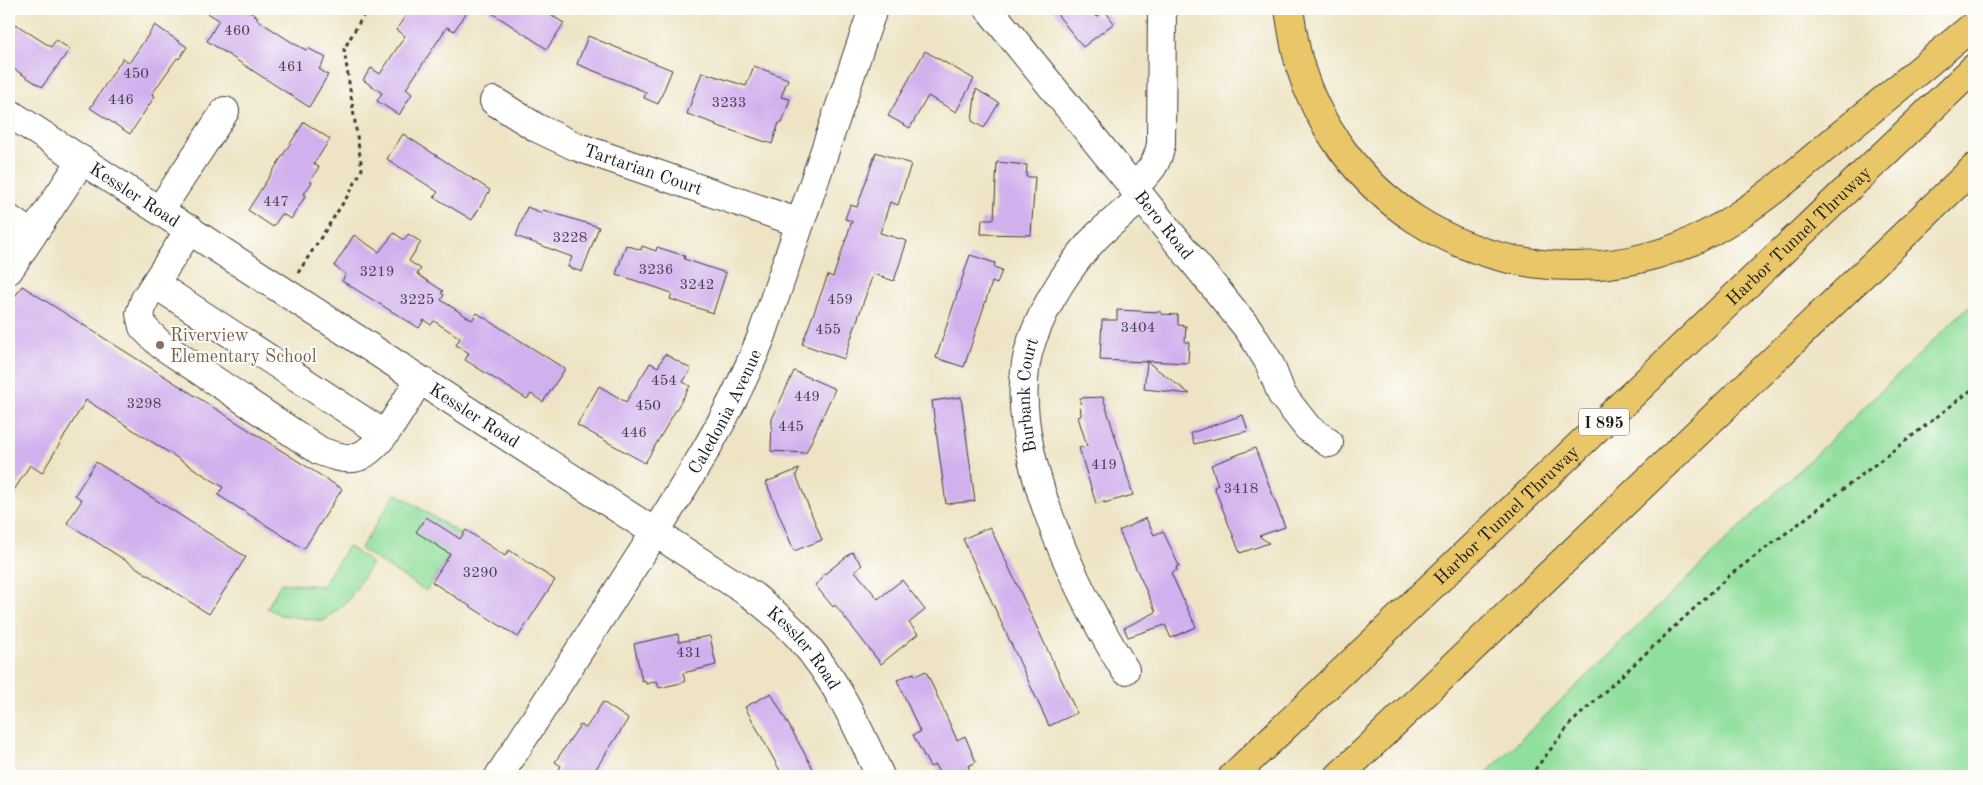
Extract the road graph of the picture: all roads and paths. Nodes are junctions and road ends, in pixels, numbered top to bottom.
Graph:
1 (367, 9) edge
2 (873, 9) edge
3 (989, 9) edge
4 (1162, 9) edge
5 (1289, 9) edge
6 (1974, 25) edge
7 (1974, 68) edge
8 (494, 102) dead end
9 (225, 111) dead end
10 (9, 113) edge
11 (82, 160) junction
12 (1974, 168) edge
13 (1137, 193) junction
14 (160, 210) junction
15 (9, 219) edge
16 (800, 223) junction
17 (190, 229) junction
18 (32, 235) junction
19 (9, 270) edge
20 (154, 284) junction
21 (286, 292) junction
22 (419, 380) junction
23 (1974, 388) edge
24 (384, 434) junction
25 (1329, 443) dead end
26 (655, 533) junction
27 (1125, 670) dead end
28 (499, 776) edge
29 (880, 776) edge
30 (1233, 776) edge
31 (1339, 776) edge
32 (1530, 776) edge

1 - 21 path
2 - 16 street, Caledonia Avenue
3 - 13 street, Bero Road
4 - 13 street, Burbank Court
5 - 6 highway
7 - 30 highway, Harbor Tunnel Thruway / I 895
8 - 16 street, Tartarian Court
9 - 14 street
10 - 11 street, Kessler Road
11 - 14 street, Kessler Road
11 - 18 street
12 - 31 highway
13 - 25 street, Bero Road
13 - 27 street, Burbank Court
14 - 17 street, Kessler Road
15 - 18 street
16 - 26 street, Caledonia Avenue
17 - 20 street
17 - 21 street, Kessler Road
18 - 19 street
20 - 24 street
20 - 24 street
21 - 22 street, Kessler Road
22 - 24 street
22 - 26 street, Kessler Road
23 - 32 path
26 - 28 street, Caledonia Avenue
26 - 29 street, Kessler Road

